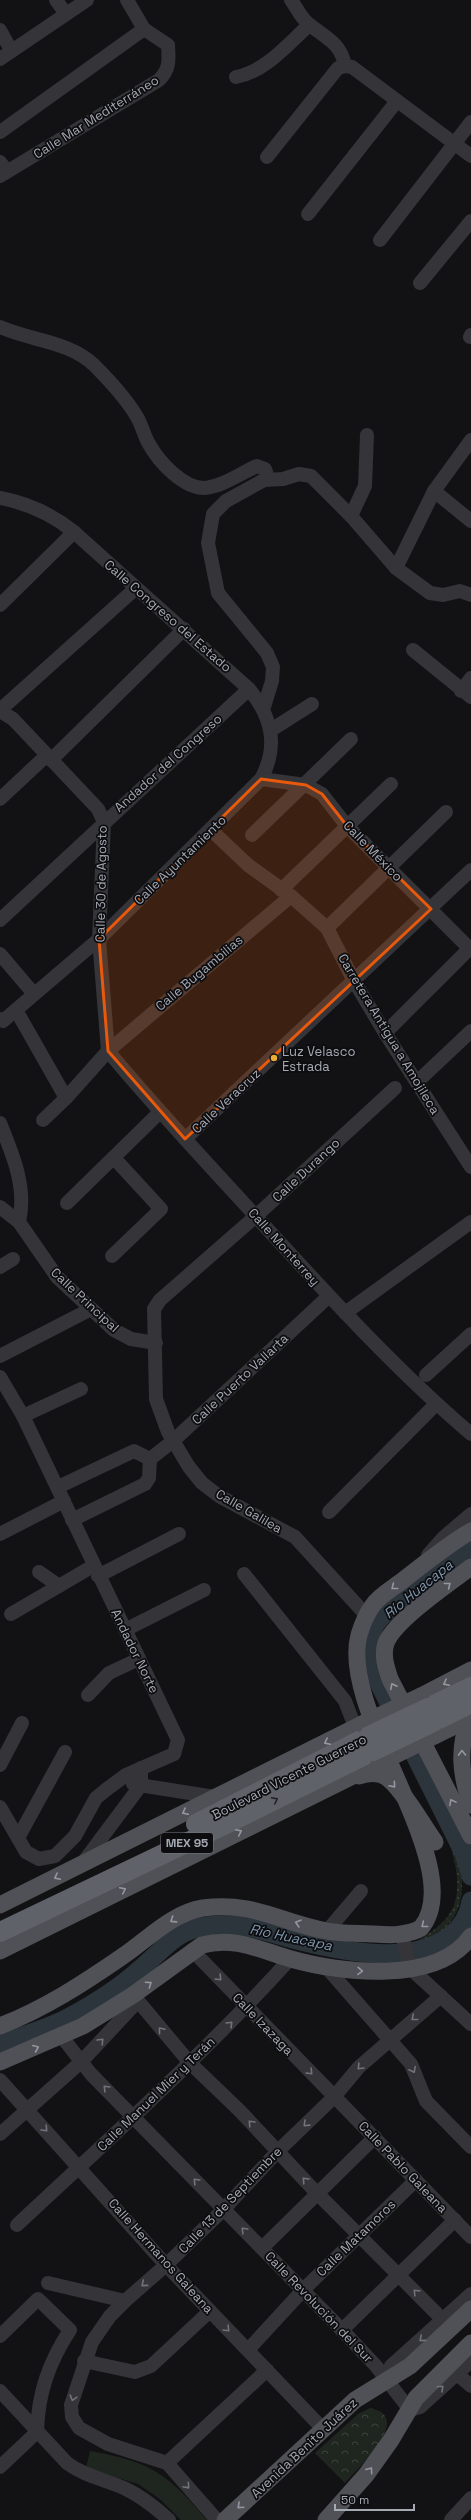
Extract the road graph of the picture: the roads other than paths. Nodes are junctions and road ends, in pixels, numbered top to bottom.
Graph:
1 (56, 0) edge
2 (87, 0) edge
3 (127, 0) edge
4 (291, 0) edge
5 (66, 14) junction
6 (309, 25) junction
7 (144, 29) junction
8 (0, 30) edge
9 (11, 50) junction
10 (0, 60) edge
11 (345, 66) junction
12 (236, 77) dead end
13 (397, 101) junction
14 (471, 122) edge
15 (0, 132) edge
16 (455, 142) junction
17 (267, 156) dead end
18 (471, 156) edge
19 (2, 170) edge
20 (308, 214) dead end
21 (471, 220) edge
22 (380, 240) dead end
23 (420, 283) dead end
24 (0, 327) edge
25 (367, 435) dead end
26 (471, 440) edge
27 (264, 480) junction
28 (434, 492) junction
29 (0, 498) edge
30 (351, 516) junction
31 (471, 521) edge
32 (74, 532) junction
33 (396, 568) junction
34 (135, 589) junction
35 (471, 596) edge
36 (0, 605) edge
37 (184, 628) junction
38 (412, 650) dead end
39 (471, 678) edge
40 (249, 689) junction
41 (466, 694) edge
42 (312, 704) dead end
43 (264, 707) junction
44 (0, 711) edge
45 (271, 730) junction
46 (351, 739) dead end
47 (49, 757) junction
48 (261, 780) junction
49 (391, 784) dead end
50 (306, 785) junction
51 (0, 799) edge
52 (446, 812) dead end
53 (104, 822) junction
54 (348, 826) junction
55 (211, 830) junction
56 (252, 836) dead end
57 (389, 869) junction
58 (471, 870) edge
59 (286, 893) junction
60 (431, 908) junction
61 (0, 920) edge
62 (327, 928) junction
63 (99, 939) junction
64 (471, 949) edge
65 (0, 954) edge
66 (354, 981) junction
67 (34, 994) junction
68 (16, 1010) junction
69 (0, 1019) edge
70 (471, 1031) edge
71 (385, 1033) junction
72 (108, 1051) junction
73 (417, 1082) junction
74 (395, 1088) dead end
75 (66, 1098) junction
76 (159, 1113) junction
77 (42, 1120) dead end
78 (0, 1123) edge
79 (184, 1140) junction
80 (114, 1158) junction
81 (471, 1167) edge
82 (67, 1203) dead end
83 (0, 1208) edge
84 (256, 1216) junction
85 (18, 1222) junction
86 (471, 1222) edge
87 (112, 1256) dead end
88 (13, 1259) dead end
89 (0, 1267) edge
90 (329, 1296) junction
91 (91, 1309) junction
92 (346, 1313) junction
93 (471, 1335) edge
94 (156, 1343) junction
95 (0, 1356) edge
96 (426, 1375) dead end
97 (0, 1377) edge
98 (81, 1389) dead end
99 (436, 1404) junction
100 (23, 1416) junction
101 (471, 1434) edge
102 (173, 1441) junction
103 (150, 1459) junction
104 (58, 1487) junction
105 (64, 1501) junction
106 (329, 1512) dead end
107 (471, 1514) edge
108 (72, 1520) junction
109 (471, 1531) edge
110 (0, 1534) edge
111 (179, 1534) dead end
112 (471, 1567) edge
113 (96, 1571) junction
114 (40, 1572) dead end
115 (414, 1572) junction
116 (244, 1574) dead end
117 (59, 1586) junction
118 (204, 1590) dead end
119 (11, 1614) dead end
120 (367, 1616) junction
121 (125, 1630) junction
122 (139, 1659) junction
123 (471, 1670) edge
124 (471, 1687) edge
125 (88, 1695) dead end
126 (430, 1715) junction
127 (471, 1715) edge
128 (22, 1723) dead end
129 (368, 1740) junction
130 (65, 1752) dead end
131 (0, 1765) edge
132 (141, 1768) junction
133 (411, 1771) dead end
134 (115, 1783) junction
135 (140, 1785) junction
136 (333, 1787) junction
137 (420, 1791) dead end
138 (215, 1797) junction
139 (471, 1805) edge
140 (0, 1807) edge
141 (471, 1836) edge
142 (18, 1838) junction
143 (82, 1864) junction
144 (361, 1890) dead end
145 (448, 1899) dead end
146 (93, 1903) junction
147 (0, 1905) edge
148 (0, 1922) edge
149 (327, 1931) junction
150 (0, 1932) edge
151 (402, 1934) junction
152 (471, 1936) edge
153 (192, 1950) junction
154 (0, 1951) edge
155 (290, 1958) junction
156 (409, 1966) junction
157 (326, 1967) junction
158 (441, 1996) junction
159 (135, 1999) junction
160 (247, 2007) junction
161 (471, 2024) edge
162 (0, 2026) edge
163 (62, 2037) junction
164 (388, 2040) junction
165 (0, 2062) edge
166 (81, 2062) junction
167 (190, 2063) junction
168 (0, 2080) edge
169 (334, 2097) junction
170 (26, 2109) junction
171 (134, 2117) junction
172 (0, 2134) edge
173 (375, 2137) junction
174 (471, 2147) edge
175 (278, 2151) junction
176 (80, 2167) junction
177 (416, 2180) junction
178 (317, 2192) junction
179 (223, 2210) junction
180 (455, 2220) junction
181 (17, 2225) dead end
182 (360, 2235) junction
183 (471, 2237) edge
184 (262, 2248) junction
185 (166, 2265) junction
186 (399, 2274) junction
187 (48, 2283) dead end
188 (304, 2289) junction
189 (471, 2294) edge
190 (125, 2300) junction
191 (471, 2309) edge
192 (210, 2311) junction
193 (443, 2320) junction
194 (342, 2330) junction
195 (0, 2336) edge
196 (471, 2343) edge
197 (248, 2350) junction
198 (84, 2361) junction
199 (471, 2361) edge
200 (267, 2370) junction
201 (452, 2370) junction
202 (386, 2381) junction
203 (471, 2386) edge
204 (0, 2391) edge
205 (410, 2410) junction
206 (324, 2430) junction
207 (37, 2432) junction
208 (167, 2463) junction
209 (1, 2465) edge
210 (471, 2498) edge
211 (169, 2520) edge
212 (217, 2520) edge
213 (225, 2520) edge
214 (326, 2520) edge
215 (452, 2520) edge

1 - 5 street
2 - 5 street
3 - 7 street
4 - 6 street
5 - 9 street
6 - 11 street
6 - 12 street
7 - 15 street
7 - 19 street, Calle Mar Mediterráneo
8 - 9 street
9 - 10 street
11 - 13 street
11 - 17 street
13 - 16 street
13 - 20 street
14 - 16 street
16 - 18 street
16 - 22 street
21 - 23 street
24 - 27 street
25 - 30 street
26 - 28 street
27 - 30 street
27 - 43 street
28 - 31 street
28 - 33 street
29 - 32 street, Calle Congreso del Estado
30 - 33 street
32 - 34 street, Calle Congreso del Estado
32 - 36 street
33 - 35 street
34 - 37 street, Calle Congreso del Estado
34 - 44 street
37 - 40 street, Calle Congreso del Estado
37 - 47 street
38 - 41 street
39 - 41 street
40 - 43 street, Calle Congreso del Estado
40 - 53 street, Andador del Congreso
42 - 45 street
43 - 45 street, Calle Congreso del Estado
44 - 47 street, Calle 30 de Agosto
45 - 48 street, Calle Congreso del Estado
46 - 50 street
47 - 51 street
47 - 53 street, Calle 30 de Agosto
48 - 50 street, Calle México
48 - 55 street, Calle Ayuntamiento
49 - 54 street, Calle Bugambilias
50 - 54 street, Calle México
50 - 56 street
52 - 57 street
53 - 61 street, Andador del Congreso
53 - 63 street, Calle 30 de Agosto
54 - 57 street, Calle México
54 - 59 street, Calle Bugambilias
55 - 59 street, Carretera Antigua a Amojileca
55 - 63 street, Calle Ayuntamiento
57 - 60 street, Calle México
57 - 62 street
58 - 60 street, Calle Veracruz
59 - 62 street, Carretera Antigua a Amojileca
59 - 72 street, Calle Bugambilias
60 - 64 street, Calle México
60 - 66 street, Calle Veracruz
62 - 66 street, Carretera Antigua a Amojileca
63 - 67 street, Calle Ayuntamiento
63 - 72 street, Calle 30 de Agosto
64 - 71 street
65 - 67 street
66 - 71 street, Carretera Antigua a Amojileca
66 - 79 street, Calle Veracruz
67 - 68 street, Calle Ayuntamiento
68 - 69 street, Calle Ayuntamiento
68 - 75 street
70 - 73 street
71 - 73 street, Carretera Antigua a Amojileca
72 - 75 street, Calle Bugambilias
72 - 76 street, Calle Monterrey
73 - 81 street, Carretera Antigua a Amojileca
74 - 84 street, Calle Durango
75 - 77 street, Calle Bugambilias
76 - 79 street, Calle Monterrey
76 - 80 street
78 - 85 street
79 - 84 street, Calle Monterrey
80 - 82 street
80 - 87 street
83 - 85 street, Calle Principal
84 - 90 street, Calle Monterrey
84 - 94 street, Calle Durango
85 - 91 street, Calle Principal
86 - 92 street
88 - 89 street
90 - 92 street, Calle Monterrey
90 - 102 street, Calle Puerto Vallarta
91 - 94 street, Calle Principal
91 - 95 street
92 - 99 street, Calle Monterrey
93 - 96 street
94 - 102 street, Calle Galilea
97 - 100 street, Andador Norte
98 - 100 street
99 - 101 street, Calle Monterrey
99 - 106 street
100 - 104 street, Andador Norte
102 - 103 street, Calle Puerto Vallarta
102 - 120 street, Calle Galilea
103 - 104 street
103 - 108 street
104 - 105 street, Andador Norte
105 - 108 street, Andador Norte
105 - 110 street
107 - 115 street
108 - 113 street, Andador Norte
109 - 115 main road
111 - 113 street
141 -> 112 main road
113 - 117 street
113 - 121 street, Andador Norte
114 - 117 street
115 -> 120 main road
116 - 129 street
117 - 119 street
118 - 121 street
120 - 133 main road
121 - 122 street, Andador Norte
122 - 125 street
122 - 132 street, Andador Norte
123 -> 126 main road, Boulevard Vicente Guerrero
124 - 126 highway, Boulevard Vicente Guerrero / MEX 95
126 - 127 highway, Boulevard Vicente Guerrero / MEX 95
126 - 129 highway, Boulevard Vicente Guerrero / MEX 95, bridge
126 - 129 main road, Boulevard Vicente Guerrero, bridge
139 -> 127 main road
128 - 131 street
129 - 136 main road, Boulevard Vicente Guerrero
129 -> 138 main road, Boulevard Vicente Guerrero
129 - 148 highway, Boulevard Vicente Guerrero / MEX 95
150 -> 129 highway, Boulevard Vicente Guerrero / MEX 95
130 - 142 street
132 - 134 street
132 - 135 street
134 - 135 street
134 - 142 street
135 - 138 street
135 - 143 street
136 -> 137 main road
146 -> 136 main road, Boulevard Vicente Guerrero
138 -> 143 main road, Boulevard Vicente Guerrero
140 - 142 street
143 -> 147 main road, Boulevard Vicente Guerrero
144 - 149 street
145 -> 151 main road
146 - 150 highway
146 - 154 main road, Boulevard Vicente Guerrero
149 - 151 main road
149 -> 162 main road
151 - 156 street
152 - 156 main road
153 - 155 main road
159 -> 153 main road
153 -> 160 street, Calle Izazaga
155 - 157 main road
155 - 160 street, Calle Manuel Mier y Terán
157 -> 156 main road
156 - 158 street
157 - 164 street
158 - 161 street
158 -> 164 street
159 - 163 main road
166 -> 159 street
167 -> 159 street
167 -> 160 street, Calle Manuel Mier y Terán
160 -> 169 street, Calle Izazaga
165 -> 163 main road
163 - 166 street, Calle Revolución del Sur
164 -> 169 street, Calle 13 de Septiembre
164 -> 174 street
166 - 170 street
171 -> 166 street, Calle Revolución del Sur
167 - 171 street, Calle Manuel Mier y Terán
175 -> 167 street
168 - 170 street, Calle Hermanos Galeana
169 - 173 street, Calle Pablo Galeana
169 -> 175 street, Calle 13 de Septiembre
170 - 172 street
170 -> 176 street, Calle Hermanos Galeana
171 - 176 street, Calle Manuel Mier y Terán
179 -> 171 street, Calle Revolución del Sur
173 - 177 street, Calle Pablo Galeana
173 - 178 street
178 -> 175 street
175 - 179 street, Calle 13 de Septiembre
176 - 181 street, Calle Manuel Mier y Terán
176 - 185 street, Calle Hermanos Galeana
177 - 180 street, Calle Pablo Galeana
177 - 182 street, Calle Matamoros
178 - 182 street
178 - 184 street
184 -> 179 street, Calle Revolución del Sur
179 - 185 street, Calle 13 de Septiembre
180 - 183 street, Calle Pablo Galeana
180 - 186 street
182 - 186 street
182 - 188 street, Calle Matamoros
184 - 188 street, Calle Revolución del Sur
185 -> 190 street, Calle 13 de Septiembre
185 - 192 street, Calle Hermanos Galeana
193 -> 186 street
186 - 194 street
187 - 190 street
188 - 194 street, Calle Revolución del Sur
188 - 197 street, Calle Matamoros
189 - 193 street
190 - 198 street, Calle 13 de Septiembre
191 - 202 main road, Avenida Benito Juárez
192 -> 197 street, Calle Hermanos Galeana
192 - 198 street
193 -> 202 street
194 - 202 street, Calle Revolución del Sur
195 - 207 street
196 - 201 main road
197 - 200 street, Calle Hermanos Galeana
198 -> 208 street, Calle 13 de Septiembre
199 - 201 street
200 - 206 street, Calle Hermanos Galeana
200 - 208 street
201 - 203 street
205 -> 201 main road
202 - 205 street, Calle Revolución del Sur
202 - 206 main road, Avenida Benito Juárez
204 - 207 street
214 -> 205 main road
206 -> 213 main road, Avenida Benito Juárez
207 - 209 street
207 - 211 street
208 -> 212 street
210 - 215 street

